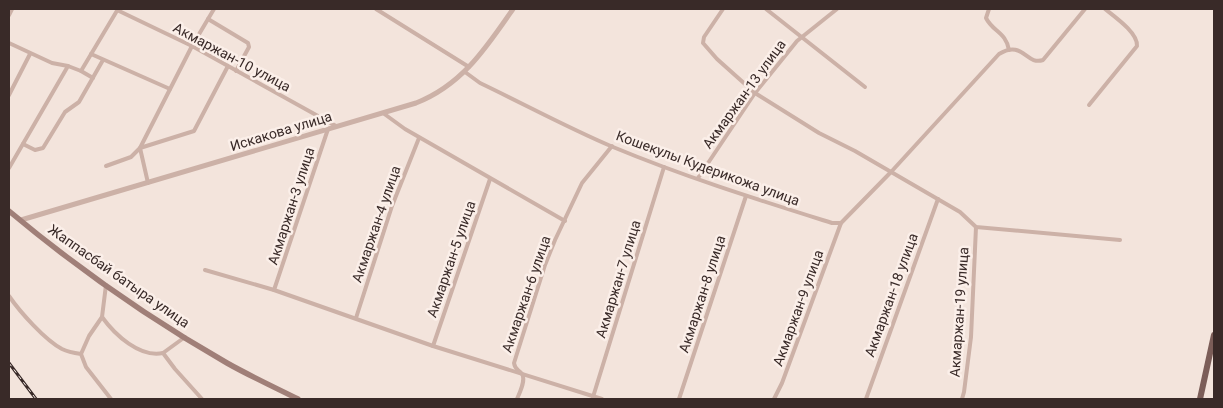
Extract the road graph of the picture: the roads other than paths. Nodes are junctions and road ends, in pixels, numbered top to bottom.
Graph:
1 (12, 9) edge
2 (214, 9) edge
3 (376, 9) edge
4 (513, 9) edge
5 (723, 9) edge
6 (766, 9) edge
7 (837, 9) edge
8 (989, 9) edge
9 (1085, 9) edge
10 (1105, 9) edge
11 (117, 10) edge
12 (9, 15) edge
13 (208, 18) junction
14 (802, 37) junction
15 (9, 43) edge
16 (192, 46) junction
17 (1009, 50) junction
18 (30, 54) junction
19 (91, 54) junction
20 (103, 60) junction
21 (68, 66) junction
22 (228, 66) junction
23 (469, 67) junction
24 (236, 71) junction
25 (81, 72) junction
26 (465, 72) junction
27 (93, 78) junction
28 (865, 87) dead end
29 (170, 90) junction
30 (755, 93) junction
31 (9, 95) edge
32 (1089, 105) dead end
33 (382, 113) junction
34 (336, 127) junction
35 (328, 129) junction
36 (419, 138) junction
37 (23, 144) junction
38 (612, 146) junction
39 (140, 148) junction
40 (106, 166) dead end
41 (664, 167) junction
42 (9, 168) edge
43 (891, 172) junction
44 (698, 178) junction
45 (490, 179) junction
46 (148, 183) junction
47 (746, 196) junction
48 (938, 199) junction
49 (9, 210) edge
50 (20, 220) junction
51 (565, 221) junction
52 (841, 223) junction
53 (976, 227) junction
54 (1120, 240) dead end
55 (205, 270) dead end
56 (106, 285) junction
57 (274, 290) junction
58 (9, 296) edge
59 (102, 317) junction
60 (356, 318) junction
61 (1214, 335) edge
62 (185, 337) junction
63 (434, 346) junction
64 (163, 353) junction
65 (81, 354) junction
66 (522, 374) junction
67 (593, 397) junction
68 (111, 399) edge
69 (202, 399) edge
70 (298, 399) edge
71 (517, 399) edge
72 (602, 399) edge
73 (679, 399) edge
74 (774, 399) edge
75 (866, 399) edge
76 (962, 399) edge
77 (1200, 399) edge

1 - 12 street
2 - 13 street
3 - 23 street
4 - 23 street, Искакова улица
5 - 30 street
6 - 14 street
7 - 14 street, Акмаржан-13 улица
8 - 17 street
9 - 17 street
10 - 32 street
11 - 16 street, Акмаржан-10 улица
11 - 19 street
13 - 16 street
13 - 24 street
14 - 28 street
14 - 30 street, Акмаржан-13 улица
15 - 18 street
16 - 22 street, Акмаржан-10 улица
16 - 29 street
17 - 43 street
18 - 21 street
18 - 31 street
19 - 20 street
19 - 25 street
20 - 27 street
20 - 29 street
21 - 25 street
21 - 37 street
22 - 24 street, Акмаржан-10 улица
22 - 39 street
23 - 26 street, Искакова улица
24 - 34 street, Акмаржан-10 улица
25 - 27 street
26 - 33 street, Искакова улица
26 - 38 street, Кошекулы Кудерикожа улица
27 - 37 street
29 - 39 street
30 - 43 street
30 - 44 street, Акмаржан-13 улица
33 - 34 street, Искакова улица
33 - 36 street
34 - 35 street, Искакова улица
35 - 46 street, Искакова улица
35 - 57 street, Акмаржан-3 улица
36 - 45 street
36 - 60 street, Акмаржан-4 улица
37 - 42 street
38 - 41 street, Кошекулы Кудерикожа улица
38 - 51 street, Акмаржан-6 улица
39 - 40 street
39 - 46 street
41 - 44 street, Кошекулы Кудерикожа улица
41 - 67 street, Акмаржан-7 улица
43 - 48 street
43 - 52 street
44 - 47 street, Кошекулы Кудерикожа улица
45 - 51 street
45 - 63 street, Акмаржан-5 улица
46 - 50 street, Искакова улица
47 - 52 street, Кошекулы Кудерикожа улица
47 - 73 street, Акмаржан-8 улица
48 - 53 street
48 - 75 street, Акмаржан-18 улица
49 - 50 main road, Жаппасбай батыра улица
50 - 56 main road, Жаппасбай батыра улица
51 - 66 street, Акмаржан-6 улица
52 - 74 street, Акмаржан-9 улица
53 - 54 street
53 - 76 street, Акмаржан-19 улица
55 - 57 street
56 - 59 street
56 - 62 main road, Жаппасбай батыра улица
57 - 60 street
58 - 65 street
59 - 64 street
59 - 65 street
60 - 63 street
61 - 77 main road
62 - 64 street
62 - 70 main road, Жаппасбай батыра улица
63 - 66 street
64 - 69 street
65 - 68 street
66 - 67 street
66 - 71 street, Акмаржан-6 улица
67 - 72 street

